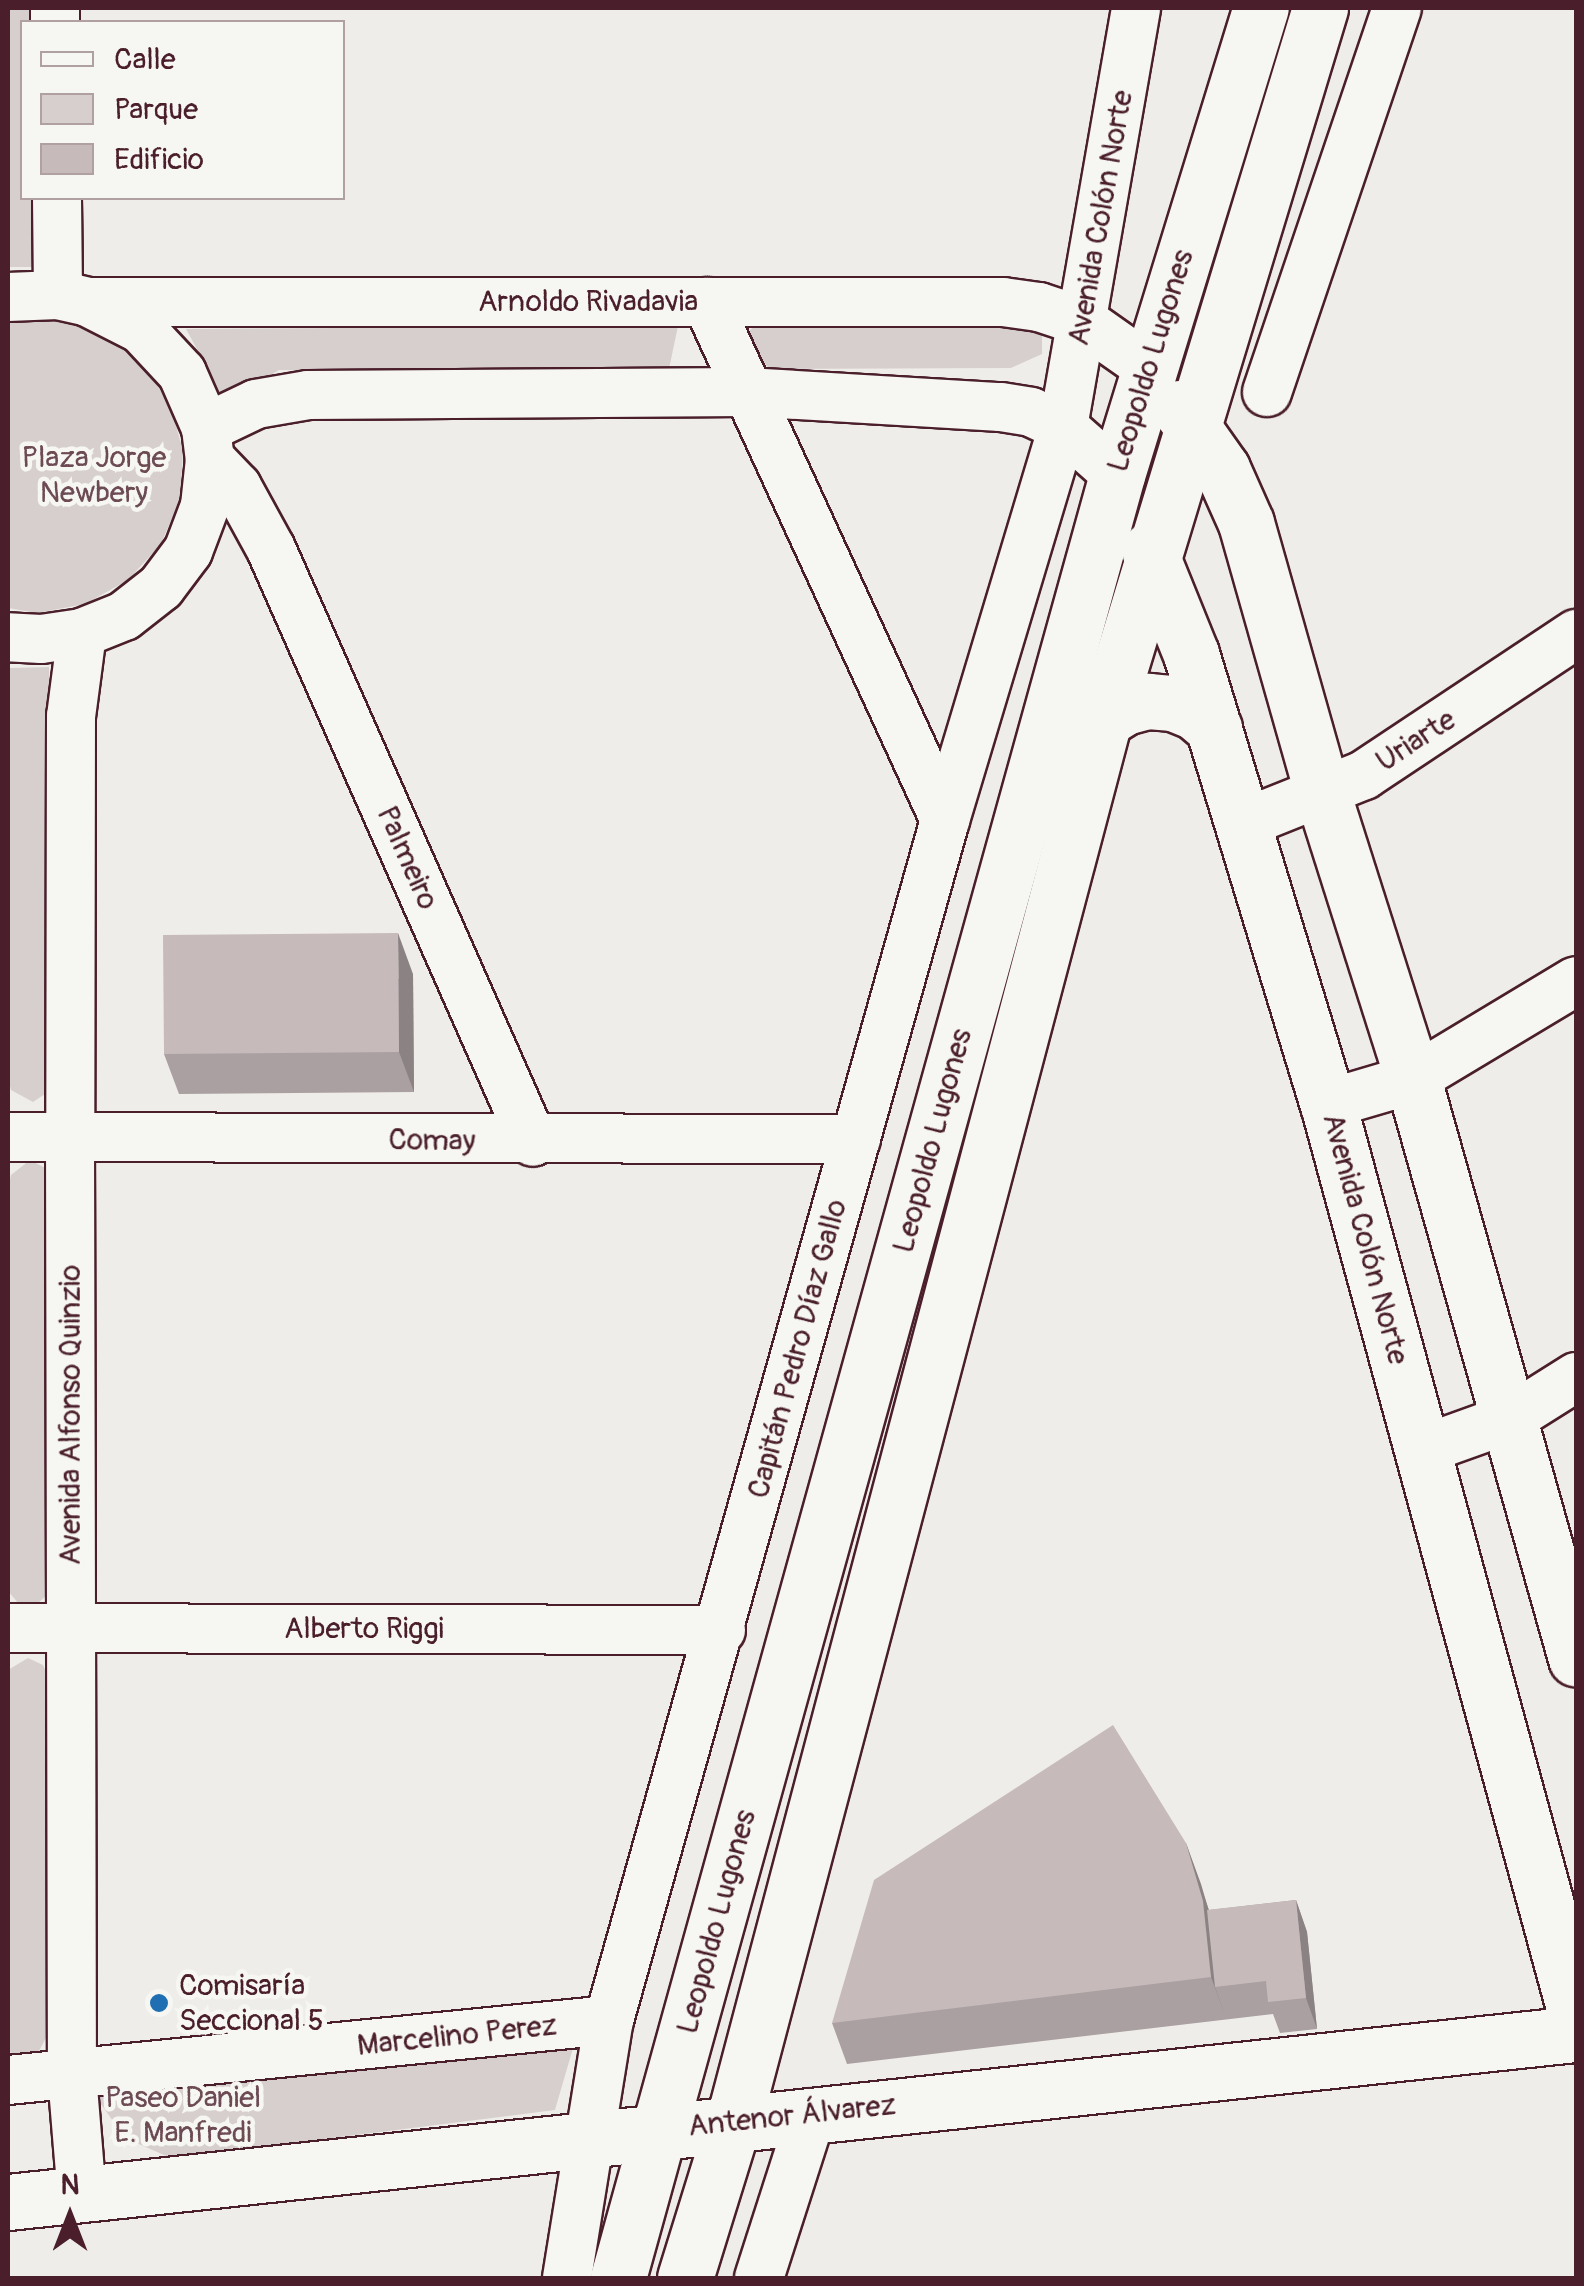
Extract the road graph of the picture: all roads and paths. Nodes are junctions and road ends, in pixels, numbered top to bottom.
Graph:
1 (1136, 8) edge
2 (1261, 8) edge
3 (1320, 8) edge
4 (1398, 8) edge
5 (57, 200) edge
6 (8, 297) edge
7 (73, 299) junction
8 (707, 302) junction
9 (1084, 322) junction
10 (1148, 367) junction
11 (746, 392) junction
12 (1267, 392) dead end
13 (1062, 427) junction
14 (1194, 427) junction
15 (208, 443) junction
16 (1117, 474) junction
17 (188, 551) junction
18 (1154, 561) junction
19 (281, 574) junction
20 (82, 634) junction
21 (1576, 634) edge
22 (8, 636) edge
23 (1104, 720) junction
24 (1214, 728) junction
25 (1322, 792) junction
26 (945, 820) junction
27 (1244, 823) junction
28 (1576, 982) edge
29 (1413, 1079) junction
30 (1328, 1104) junction
31 (70, 1136) junction
32 (8, 1137) edge
33 (856, 1139) junction
34 (532, 1142) junction
35 (1576, 1377) edge
36 (1511, 1418) junction
37 (1422, 1450) junction
38 (8, 1628) edge
39 (71, 1628) junction
40 (720, 1630) junction
41 (1576, 1658) edge
42 (1576, 2015) edge
43 (609, 2020) junction
44 (1576, 2034) edge
45 (72, 2074) junction
46 (8, 2080) edge
47 (812, 2113) junction
48 (733, 2122) junction
49 (659, 2131) junction
50 (588, 2140) junction
51 (82, 2196) junction
52 (8, 2202) edge
53 (567, 2278) edge
54 (618, 2278) edge
55 (685, 2278) edge
56 (759, 2278) edge

1 - 9 street, Avenida Colón Norte
2 - 10 main road, Leopoldo Lugones
3 - 14 main road, Leopoldo Lugones
4 - 12 street
5 - 7 street
6 - 7 street
7 - 8 street, Arnoldo Rivadavia
7 - 15 street
8 - 9 street, Arnoldo Rivadavia
8 - 11 street
9 - 10 street, Arnoldo Rivadavia
9 - 13 street, Avenida Colón Norte
10 - 14 main road
10 - 16 main road, Leopoldo Lugones
11 - 13 street
11 - 15 street
11 - 26 street
13 - 16 street
13 - 26 street, Capitán Pedro Díaz Gallo
14 - 18 main road, Leopoldo Lugones
14 - 25 main road
15 - 17 street
15 - 19 street, Palmeiro
16 - 18 main road, Avenida Colón Norte
16 - 49 main road, Leopoldo Lugones
17 - 19 street
17 - 20 street
18 - 23 main road, Leopoldo Lugones
18 - 24 main road, Avenida Colón Norte
19 - 34 street, Palmeiro
20 - 22 street
20 - 31 street, Avenida Alfonso Quinzio
21 - 25 street, Uriarte
23 - 24 main road
23 - 48 main road, Leopoldo Lugones
24 - 27 main road, Avenida Colón Norte
25 - 27 street, Uriarte
25 - 29 main road
26 - 33 street, Capitán Pedro Díaz Gallo
27 - 30 main road, Avenida Colón Norte
28 - 29 street
29 - 30 street
29 - 36 main road
30 - 37 main road, Avenida Colón Norte
31 - 32 street, Comay
31 - 34 street, Comay
31 - 39 street, Avenida Alfonso Quinzio
33 - 34 street, Comay
33 - 40 street, Capitán Pedro Díaz Gallo
35 - 36 street
36 - 37 street
36 - 41 main road
37 - 42 main road, Avenida Colón Norte
38 - 39 street, Alberto Riggi
39 - 40 street, Alberto Riggi
39 - 45 street, Avenida Alfonso Quinzio
40 - 43 street, Capitán Pedro Díaz Gallo
43 - 45 street, Marcelino Perez
43 - 50 street, Capitán Pedro Díaz Gallo
44 - 47 main road, Antenor Álvarez
45 - 46 street, Marcelino Perez
45 - 51 street, Avenida Alfonso Quinzio
47 - 48 main road, Antenor Álvarez
47 - 56 street
48 - 49 main road, Antenor Álvarez
48 - 55 main road, Leopoldo Lugones
49 - 50 main road, Antenor Álvarez
49 - 54 main road, Leopoldo Lugones
50 - 51 main road, Antenor Álvarez
50 - 53 street, Capitán Pedro Díaz Gallo
51 - 52 main road, Antenor Álvarez

